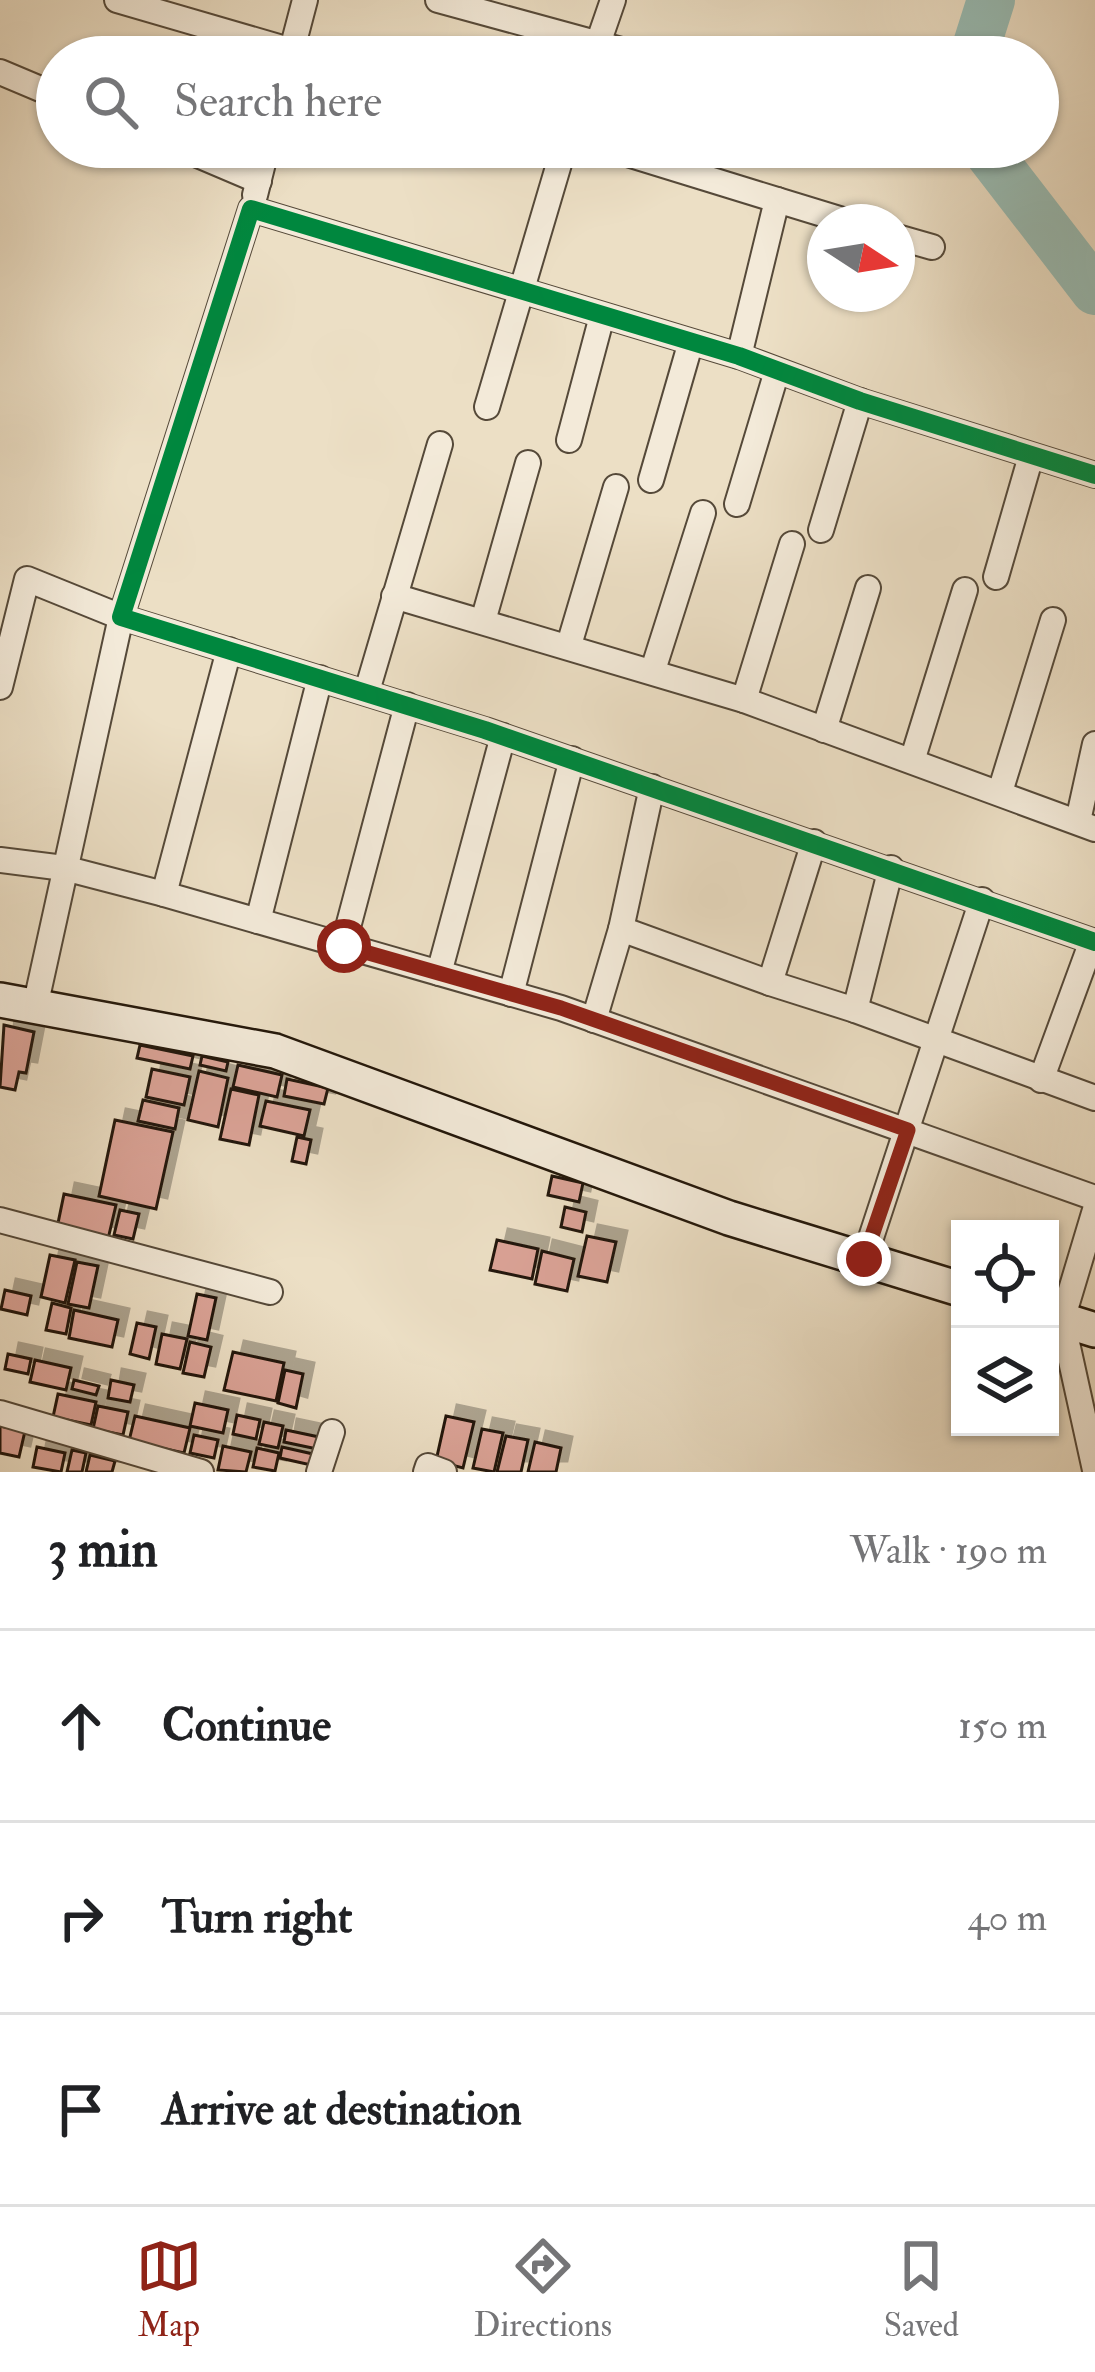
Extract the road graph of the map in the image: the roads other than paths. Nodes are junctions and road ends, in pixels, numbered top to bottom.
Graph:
1 (117, 0) edge
2 (304, 0) edge
3 (438, 0) edge
4 (613, 0) edge
5 (235, 36) edge
6 (300, 36) edge
7 (552, 36) edge
8 (601, 36) edge
9 (0, 72) edge
10 (36, 87) edge
11 (228, 168) edge
12 (262, 168) edge
13 (558, 168) edge
14 (673, 168) edge
15 (259, 181) junction
16 (777, 200) junction
17 (251, 209) junction
18 (807, 209) edge
19 (915, 243) edge
20 (932, 248) dead end
21 (522, 289) junction
22 (602, 316) junction
23 (690, 345) junction
24 (739, 356) junction
25 (777, 371) junction
26 (860, 401) junction
27 (487, 407) dead end
28 (569, 440) dead end
29 (440, 444) dead end
30 (1031, 456) junction
31 (528, 463) dead end
32 (1090, 474) edge
33 (651, 480) dead end
34 (616, 487) dead end
35 (737, 504) dead end
36 (704, 513) dead end
37 (821, 530) dead end
38 (792, 544) dead end
39 (997, 577) dead end
40 (868, 588) dead end
41 (965, 590) dead end
42 (12, 592) edge
43 (394, 596) junction
44 (122, 616) junction
45 (483, 620) junction
46 (1053, 620) dead end
47 (569, 645) junction
48 (230, 650) junction
49 (653, 670) junction
50 (320, 678) junction
51 (1, 683) edge
52 (367, 691) junction
53 (744, 700) junction
54 (407, 705) junction
55 (824, 730) junction
56 (503, 736) junction
57 (1095, 744) edge
58 (572, 759) junction
59 (912, 760) junction
60 (652, 787) junction
61 (1000, 792) junction
62 (1086, 825) edge
63 (814, 842) junction
64 (0, 860) edge
65 (64, 868) junction
66 (891, 868) junction
67 (164, 894) junction
68 (982, 900) junction
69 (258, 921) junction
70 (621, 929) junction
71 (1093, 941) edge
72 (344, 946) junction
73 (439, 973) junction
74 (770, 983) junction
75 (511, 994) junction
76 (0, 1000) edge
77 (35, 1007) junction
78 (855, 1010) junction
79 (594, 1020) junction
80 (931, 1042) junction
81 (1041, 1080) junction
82 (1095, 1098) edge
83 (908, 1130) junction
84 (1095, 1198) edge
85 (1095, 1210) edge
86 (0, 1220) edge
87 (864, 1259) junction
88 (951, 1285) edge
89 (270, 1292) dead end
90 (1059, 1310) edge
91 (1059, 1319) edge
92 (1059, 1328) edge
93 (1095, 1330) edge
94 (0, 1413) edge
95 (332, 1432) dead end
96 (1095, 1470) edge
97 (201, 1472) edge
98 (319, 1472) edge
99 (427, 1472) edge
100 (444, 1472) edge

1 - 5 street
2 - 6 street
3 - 7 street
4 - 8 street
9 - 10 street
11 - 15 street
12 - 15 street
13 - 21 street
14 - 16 street
15 - 17 street
16 - 18 street
16 - 24 street
17 - 21 street
17 - 44 street
19 - 20 street
21 - 22 street
21 - 27 street
22 - 23 street
22 - 28 street
23 - 24 street
23 - 33 street
24 - 25 street
25 - 26 street
25 - 35 street
26 - 30 street
26 - 37 street
29 - 43 street
30 - 32 street
30 - 39 street
31 - 45 street
34 - 47 street
36 - 49 street
38 - 53 street
40 - 55 street
41 - 59 street
42 - 44 street
42 - 51 street
43 - 45 street
43 - 52 street
44 - 48 street
44 - 65 street
45 - 47 street
46 - 61 street
47 - 49 street
48 - 50 street
48 - 67 street
49 - 53 street
50 - 52 street
50 - 69 street
52 - 54 street
53 - 55 street
54 - 56 street
54 - 72 street
55 - 59 street
56 - 58 street
56 - 73 street
57 - 62 street
58 - 60 street
58 - 75 street
59 - 61 street
60 - 63 street
60 - 70 street
61 - 62 street
63 - 66 street
63 - 74 street
64 - 65 street
65 - 67 street
65 - 77 street
66 - 68 street
66 - 78 street
67 - 69 street
68 - 71 street
68 - 80 street
69 - 72 street
70 - 74 street
70 - 79 street
71 - 81 street
72 - 73 street
73 - 75 street
74 - 78 street
75 - 79 street
76 - 77 street
77 - 87 street
78 - 80 street
79 - 83 street
80 - 81 street
80 - 83 street
81 - 82 street
83 - 84 street
83 - 87 street
85 - 90 street
86 - 89 street
87 - 88 street
91 - 93 street
92 - 96 street
94 - 97 street
95 - 98 street
99 - 100 street

